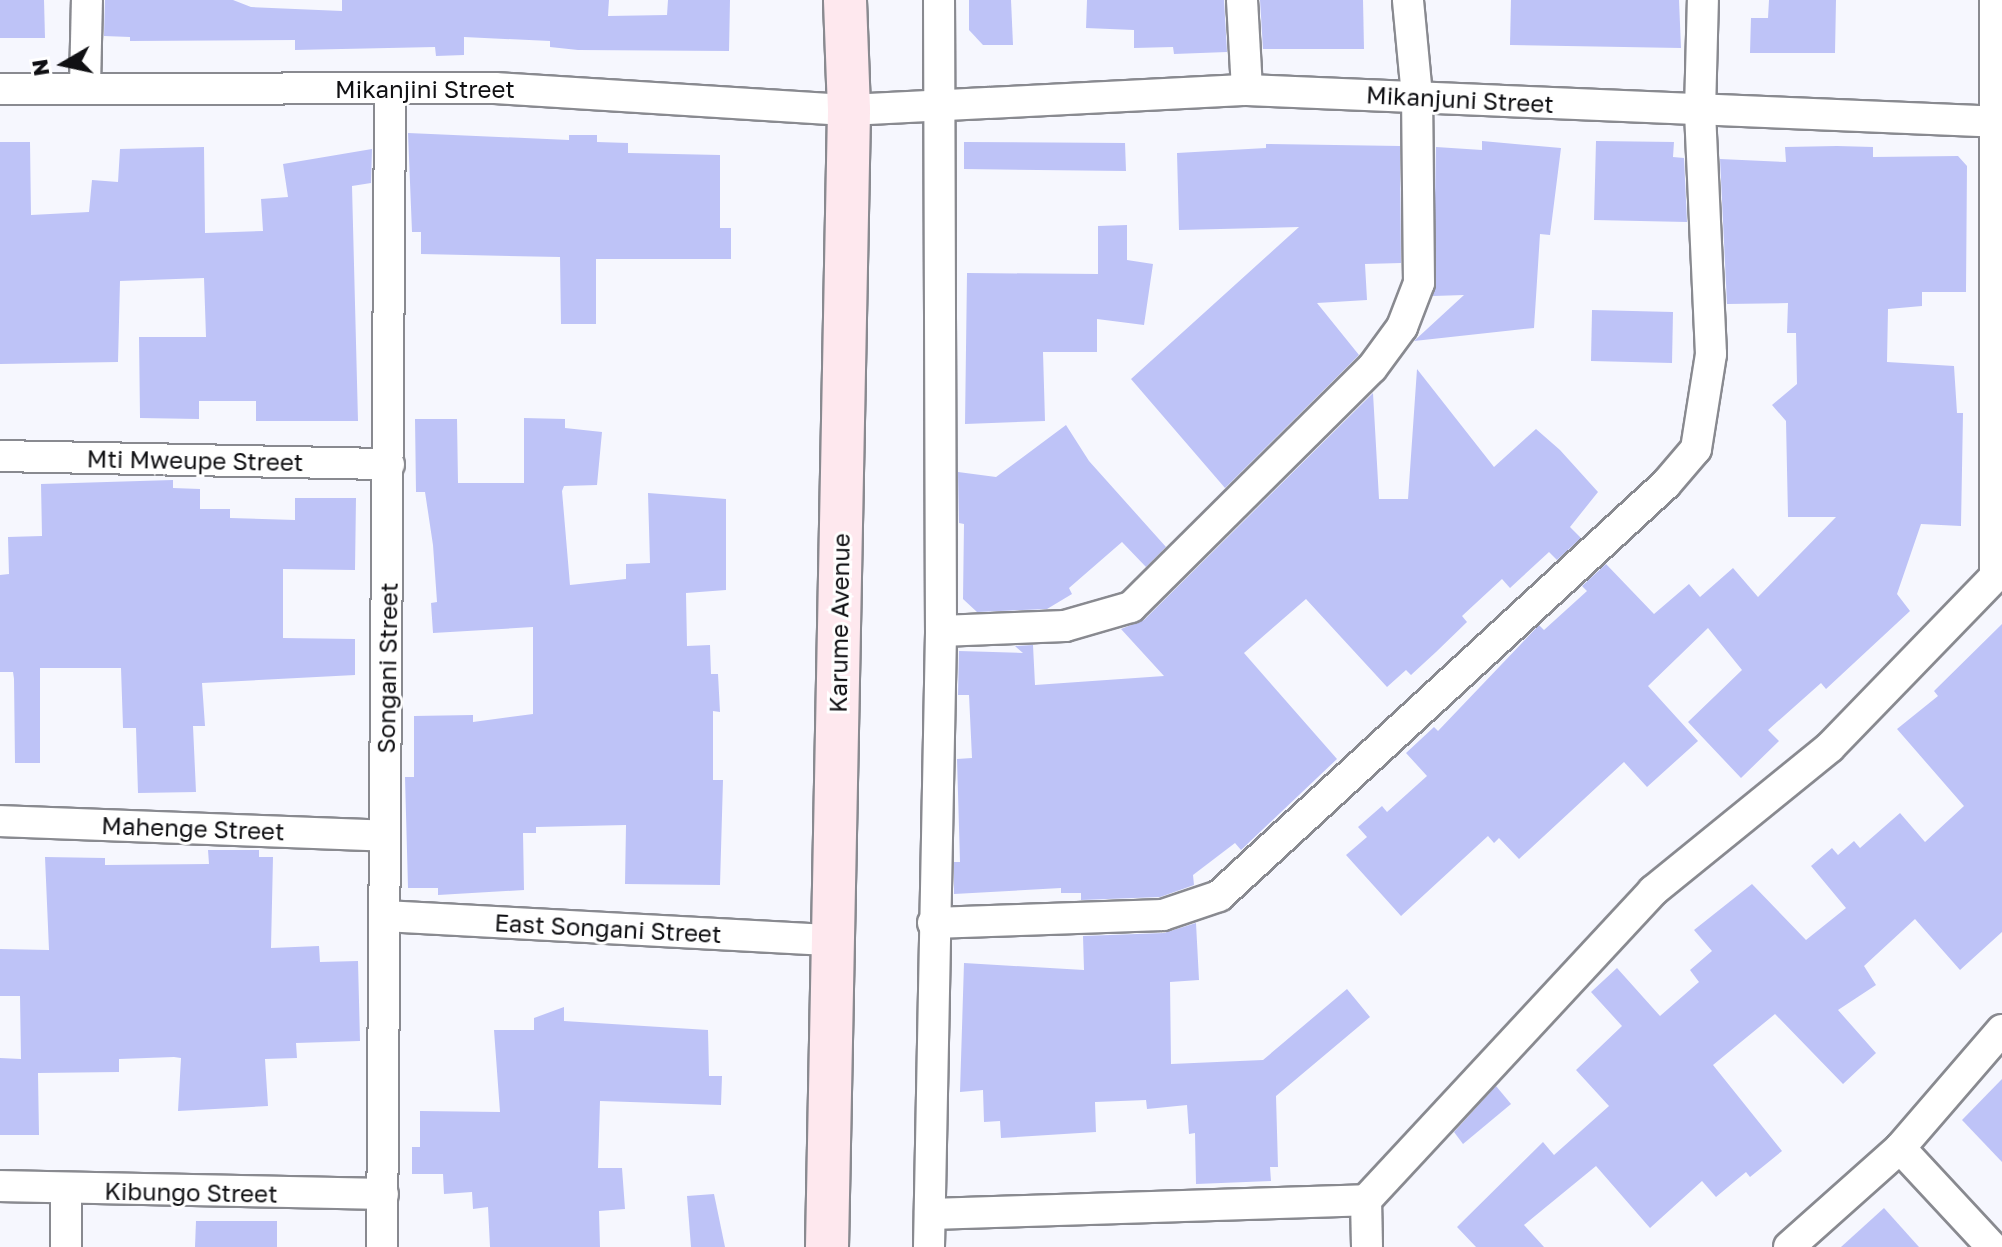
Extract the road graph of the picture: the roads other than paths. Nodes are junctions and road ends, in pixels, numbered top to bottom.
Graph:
1 (87, 0) edge
2 (845, 0) edge
3 (939, 0) edge
4 (1242, 0) edge
5 (1408, 0) edge
6 (1703, 0) edge
7 (1995, 0) edge
8 (85, 86) junction
9 (0, 89) edge
10 (390, 89) junction
11 (1247, 90) junction
12 (1417, 96) junction
13 (928, 104) junction
14 (864, 109) junction
15 (1700, 111) junction
16 (2000, 122) edge
17 (0, 456) edge
18 (389, 464) junction
19 (1998, 580) edge
20 (941, 631) junction
21 (0, 821) edge
22 (385, 836) junction
23 (384, 916) junction
24 (933, 923) junction
25 (832, 940) junction
26 (2002, 1030) edge
27 (1900, 1148) junction
28 (0, 1186) edge
29 (66, 1191) junction
30 (383, 1194) junction
31 (1366, 1200) junction
32 (930, 1214) junction
33 (66, 1247) edge
34 (382, 1247) edge
35 (827, 1247) edge
36 (929, 1247) edge
37 (1367, 1247) edge
38 (1789, 1247) edge
39 (1992, 1247) edge

1 - 8 street
2 - 14 main road, Karume Avenue
3 - 13 street
4 - 11 street
5 - 12 street
6 - 15 street
7 - 16 street
8 - 9 street, Mikanjini Street
8 - 10 street, Mikanjini Street
10 - 14 street, Mikanjini Street
10 - 18 street, Songani Street
11 - 12 street, Mikanjuni Street
11 - 13 street, Mikanjuni Street
12 - 15 street, Mikanjuni Street
12 - 20 street
13 - 14 street, Mikanjini Street
13 - 20 street
14 - 25 main road, Karume Avenue
15 - 16 street, Mikanjuni Street
15 - 24 street
16 - 19 street
17 - 18 street, Mti Mweupe Street
18 - 22 street, Songani Street
19 - 31 street
20 - 24 street
21 - 22 street, Mahenge Street
22 - 23 street, Songani Street
23 - 25 street, East Songani Street
23 - 30 street, Songani Street
24 - 32 street
25 - 35 main road, Karume Avenue
26 - 27 street
27 - 38 street
27 - 39 street
28 - 29 street, Kibungo Street
29 - 30 street, Kibungo Street
29 - 33 street
30 - 34 street, Songani Street
31 - 32 street
31 - 37 street
32 - 36 street

